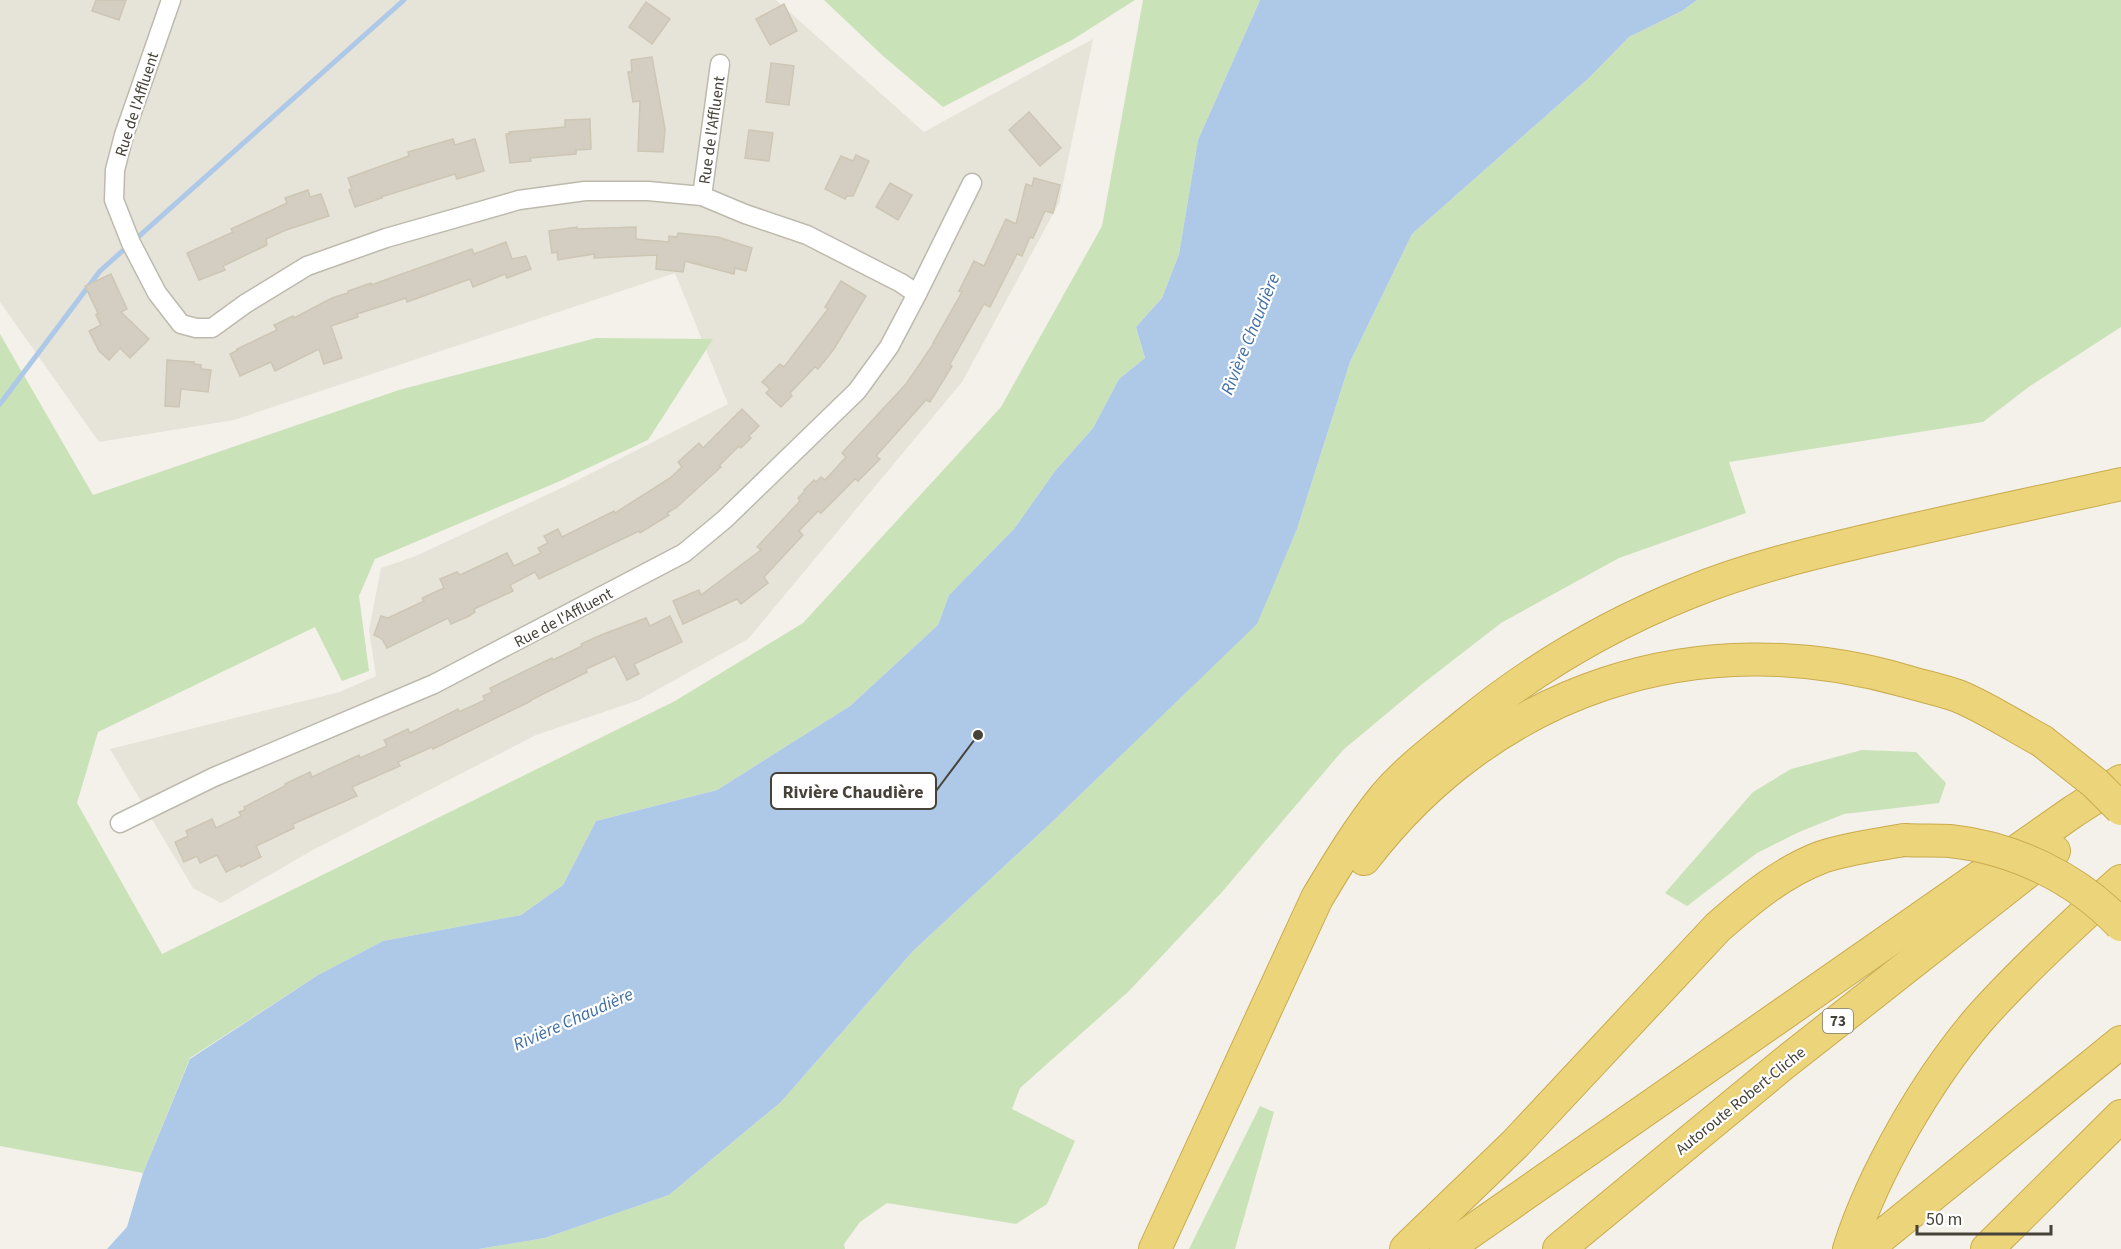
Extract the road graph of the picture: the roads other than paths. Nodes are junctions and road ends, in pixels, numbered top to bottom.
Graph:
1 (171, 0) edge
2 (720, 64) dead end
3 (972, 183) dead end
4 (702, 196) junction
5 (917, 294) junction
6 (2121, 484) edge
7 (2121, 781) edge
8 (2121, 798) edge
9 (2121, 808) edge
10 (120, 823) dead end
11 (2121, 881) edge
12 (2121, 925) edge
13 (2121, 1042) edge
14 (2121, 1116) edge
15 (1155, 1249) edge
16 (1406, 1249) edge
17 (1446, 1249) edge
18 (1559, 1249) edge
19 (1849, 1249) edge
20 (1866, 1249) edge
21 (1987, 1249) edge

1 - 4 street, Rue de l'Affluent
2 - 4 street, Rue de l'Affluent
3 - 5 street, Rue de l'Affluent
4 - 5 street, Rue de l'Affluent
5 - 10 street, Rue de l'Affluent
6 - 15 highway
7 - 17 highway
8 - 18 highway, Autoroute Robert-Cliche / 73
9 - 15 highway, bridge
11 - 19 highway
12 - 16 highway, bridge
13 - 20 highway
14 - 21 highway

